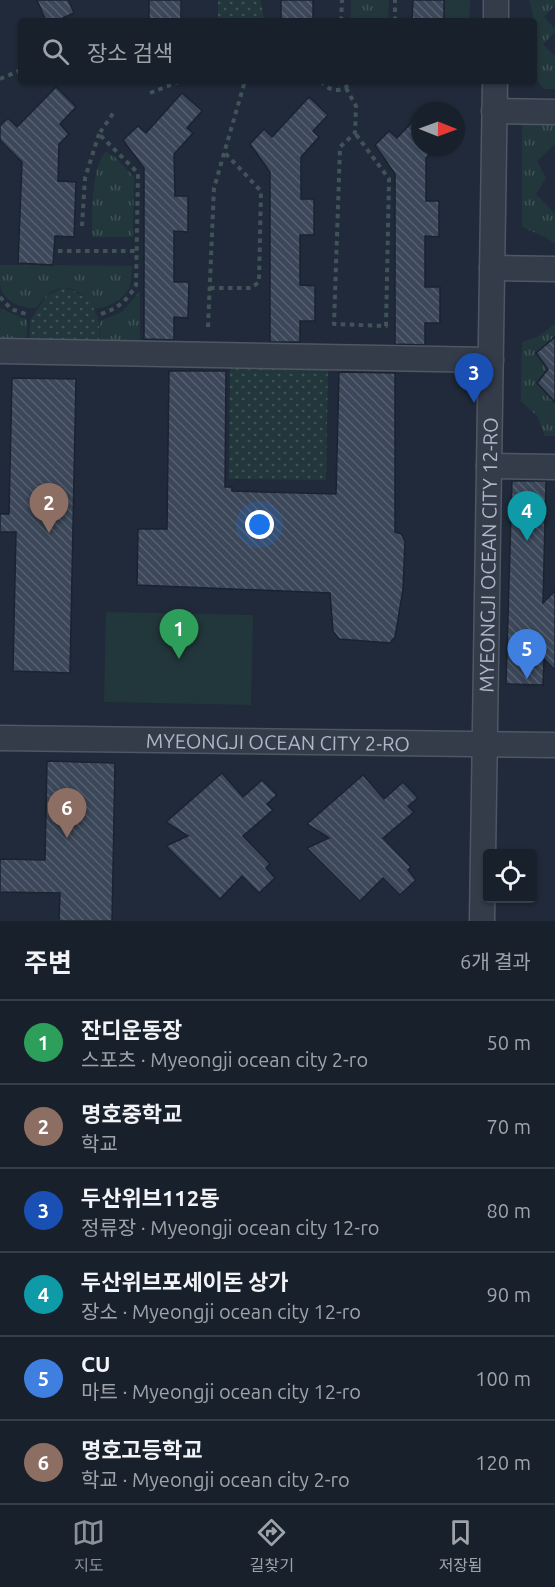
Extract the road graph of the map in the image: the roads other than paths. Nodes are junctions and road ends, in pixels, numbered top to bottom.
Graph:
1 (496, 0) edge
2 (496, 18) edge
3 (495, 84) edge
4 (494, 111) junction
5 (555, 112) edge
6 (492, 268) junction
7 (555, 269) edge
8 (0, 351) edge
9 (491, 360) junction
10 (489, 466) junction
11 (555, 467) edge
12 (0, 738) edge
13 (485, 745) junction
14 (555, 746) edge
15 (482, 921) edge

1 - 2 street
3 - 4 street, MYEONGJI OCEAN CITY 12-RO
4 - 5 street
4 - 6 street, MYEONGJI OCEAN CITY 12-RO
6 - 7 street
6 - 9 street, MYEONGJI OCEAN CITY 12-RO
8 - 9 street
9 - 10 street, MYEONGJI OCEAN CITY 12-RO
10 - 11 street
10 - 13 street, MYEONGJI OCEAN CITY 12-RO
12 - 13 street, MYEONGJI OCEAN CITY 2-RO
13 - 14 street, MYEONGJI OCEAN CITY 2-RO
13 - 15 street, MYEONGJI OCEAN CITY 12-RO

